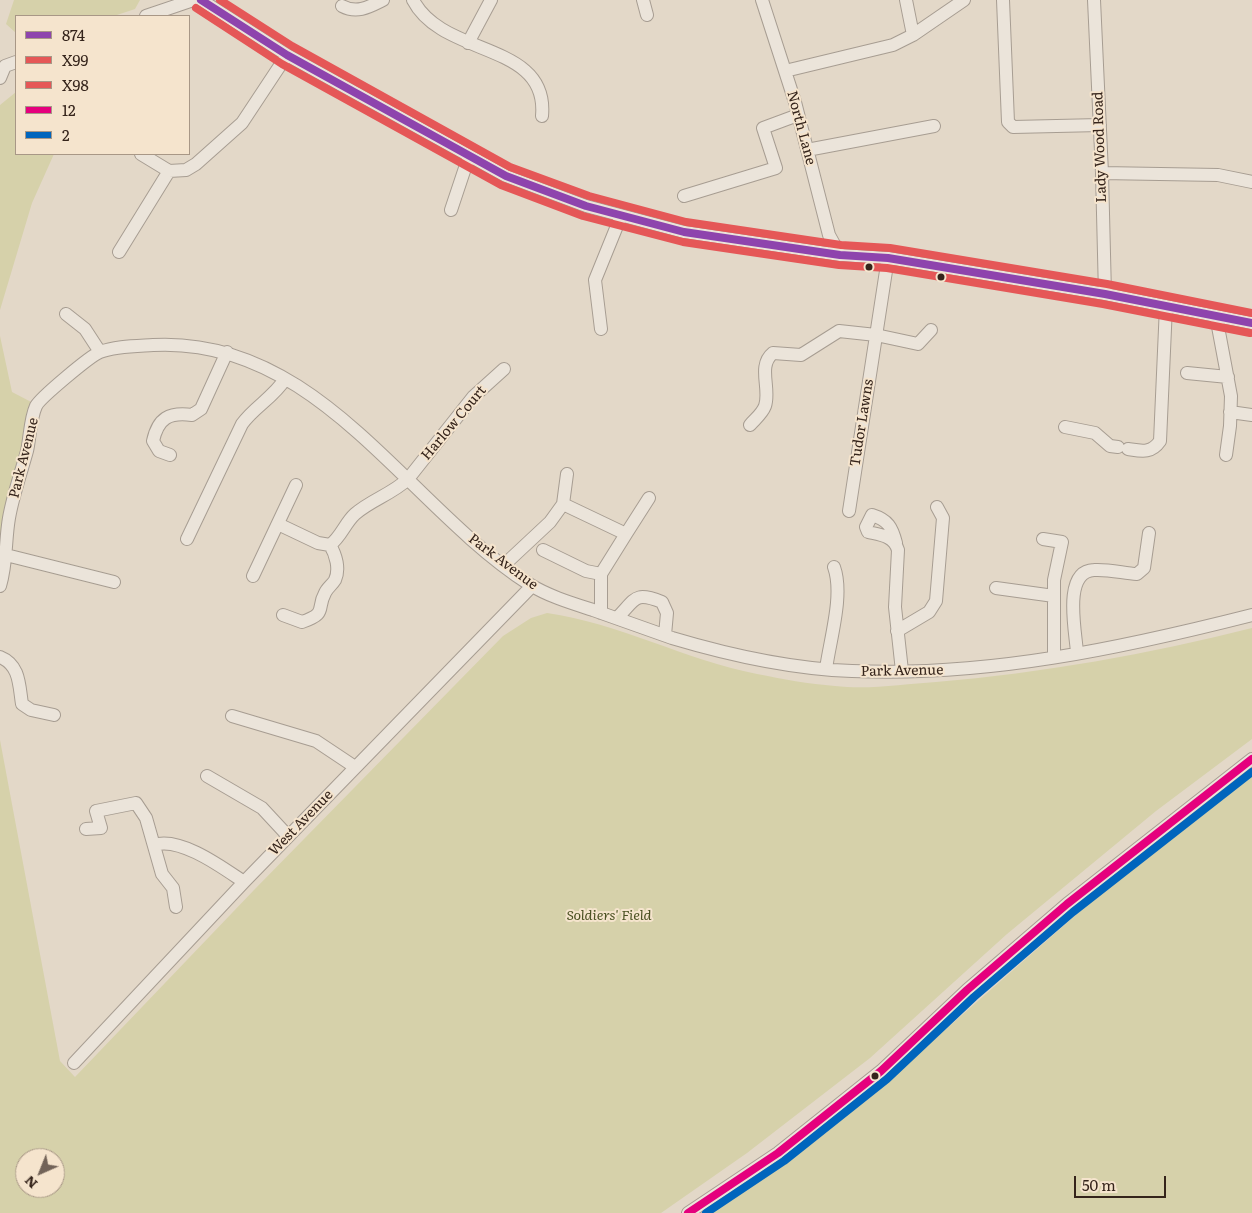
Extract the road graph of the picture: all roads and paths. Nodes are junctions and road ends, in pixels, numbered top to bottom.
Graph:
1 (193, 0) edge
2 (201, 0) edge
3 (383, 0) edge
4 (413, 0) edge
5 (491, 0) edge
6 (643, 0) edge
7 (762, 0) edge
8 (906, 0) edge
9 (964, 0) edge
10 (1003, 0) edge
11 (1094, 0) edge
12 (342, 6) dead end
13 (149, 15) edge
14 (647, 15) dead end
15 (914, 35) junction
16 (468, 43) junction
17 (287, 54) junction
18 (15, 62) edge
19 (785, 71) junction
20 (0, 78) edge
21 (798, 115) junction
22 (542, 116) dead end
23 (1100, 125) junction
24 (934, 126) dead end
25 (807, 150) junction
26 (143, 155) edge
27 (469, 156) junction
28 (169, 171) junction
29 (1102, 173) junction
30 (1252, 182) edge
31 (684, 196) dead end
32 (451, 210) dead end
33 (621, 216) junction
34 (119, 252) dead end
35 (840, 255) junction
36 (888, 258) junction
37 (1105, 294) junction
38 (1166, 306) junction
39 (66, 314) dead end
40 (1216, 316) junction
41 (1252, 323) edge
42 (601, 329) dead end
43 (931, 330) dead end
44 (876, 335) junction
45 (100, 352) junction
46 (227, 352) junction
47 (504, 369) dead end
48 (1187, 373) dead end
49 (1228, 377) junction
50 (285, 379) junction
51 (1230, 412) junction
52 (1252, 415) edge
53 (750, 424) dead end
54 (1065, 427) dead end
55 (170, 455) dead end
56 (1226, 455) dead end
57 (567, 474) dead end
58 (408, 480) junction
59 (296, 485) dead end
60 (649, 498) dead end
61 (563, 504) junction
62 (937, 508) dead end
63 (849, 510) dead end
64 (278, 524) junction
65 (1149, 533) dead end
66 (626, 534) junction
67 (1042, 539) dead end
68 (187, 540) dead end
69 (896, 543) dead end
70 (330, 545) junction
71 (542, 550) dead end
72 (6, 555) junction
73 (504, 566) junction
74 (834, 567) dead end
75 (601, 574) junction
76 (253, 576) dead end
77 (114, 582) dead end
78 (0, 586) edge
79 (532, 586) junction
80 (996, 588) dead end
81 (1054, 596) junction
82 (601, 613) junction
83 (283, 615) dead end
84 (1252, 615) edge
85 (616, 618) junction
86 (898, 631) junction
87 (666, 635) junction
88 (1077, 653) junction
89 (0, 657) edge
90 (1054, 657) junction
91 (826, 669) junction
92 (902, 672) junction
93 (54, 714) dead end
94 (232, 716) dead end
95 (1252, 759) edge
96 (355, 767) junction
97 (207, 776) dead end
98 (86, 830) dead end
99 (288, 836) junction
100 (154, 845) junction
101 (244, 882) junction
102 (176, 907) dead end
103 (74, 1063) dead end
104 (688, 1213) edge

1 - 13 street
2 - 17 street
3 - 12 street
4 - 16 street
5 - 16 street
6 - 14 street
7 - 19 street, North Lane
8 - 15 street
9 - 15 street
10 - 23 street
11 - 23 street, Lady Wood Road
15 - 19 street
16 - 22 street
17 - 27 street
17 - 28 street
18 - 20 street
19 - 21 street, North Lane
21 - 25 street, North Lane
21 - 31 street
23 - 29 street, Lady Wood Road
24 - 25 street
25 - 35 street, North Lane
26 - 28 street
27 - 32 street
27 - 33 street
28 - 34 street
29 - 30 street
29 - 37 street, Lady Wood Road
33 - 35 street
33 - 42 street
35 - 36 street
36 - 37 street
36 - 44 street, Tudor Lawns
37 - 38 street
38 - 40 street
38 - 54 street
39 - 45 street
40 - 41 street
40 - 49 street
43 - 44 street
44 - 53 street
44 - 63 street, Tudor Lawns
45 - 46 street, Park Avenue
45 - 72 street, Park Avenue
46 - 50 street, Park Avenue
46 - 55 street
47 - 58 street, Harlow Court
48 - 49 street
49 - 51 street
50 - 58 street, Park Avenue
50 - 68 street
51 - 52 street
51 - 56 street
57 - 61 street
58 - 70 street, Harlow Court
58 - 73 street, Park Avenue
59 - 64 street
60 - 66 street
61 - 66 street
61 - 73 street
62 - 86 street
64 - 70 street
64 - 76 street
65 - 88 street
66 - 75 street
67 - 81 street
69 - 86 street
70 - 83 street
71 - 75 street
72 - 77 street
72 - 78 street, Park Avenue
73 - 79 street, Park Avenue
74 - 91 street
75 - 82 street
79 - 82 street, Park Avenue
79 - 96 street, West Avenue
80 - 81 street
81 - 90 street
82 - 85 street, Park Avenue
84 - 88 street, Park Avenue
85 - 87 street, Park Avenue
85 - 87 street
86 - 92 street
87 - 91 street, Park Avenue
88 - 90 street, Park Avenue
89 - 93 street
90 - 92 street, Park Avenue
91 - 92 street, Park Avenue
94 - 96 street
95 - 104 street
96 - 99 street, West Avenue
97 - 99 street
98 - 100 street
99 - 101 street, West Avenue
100 - 101 street
100 - 102 street
101 - 103 street, West Avenue

